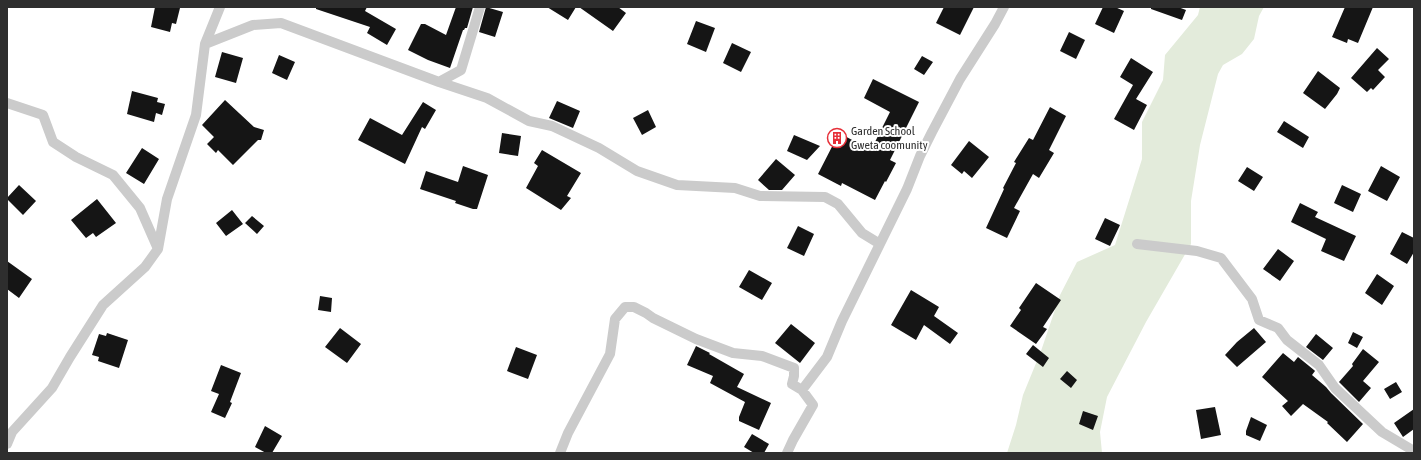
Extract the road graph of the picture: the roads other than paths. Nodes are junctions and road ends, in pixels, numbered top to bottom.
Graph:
1 (220, 7) edge
2 (480, 7) edge
3 (1004, 7) edge
4 (205, 44) junction
5 (439, 82) junction
6 (7, 103) edge
7 (880, 244) junction
8 (1137, 244) dead end
9 (158, 249) junction
10 (802, 390) junction
11 (7, 444) edge
12 (1414, 451) edge
13 (560, 453) edge
14 (787, 453) edge

1 - 4 street
2 - 5 street
3 - 7 street
4 - 5 street
4 - 9 street
5 - 7 street
6 - 9 street
7 - 10 street
8 - 12 street
9 - 11 street
10 - 13 street
10 - 14 street

